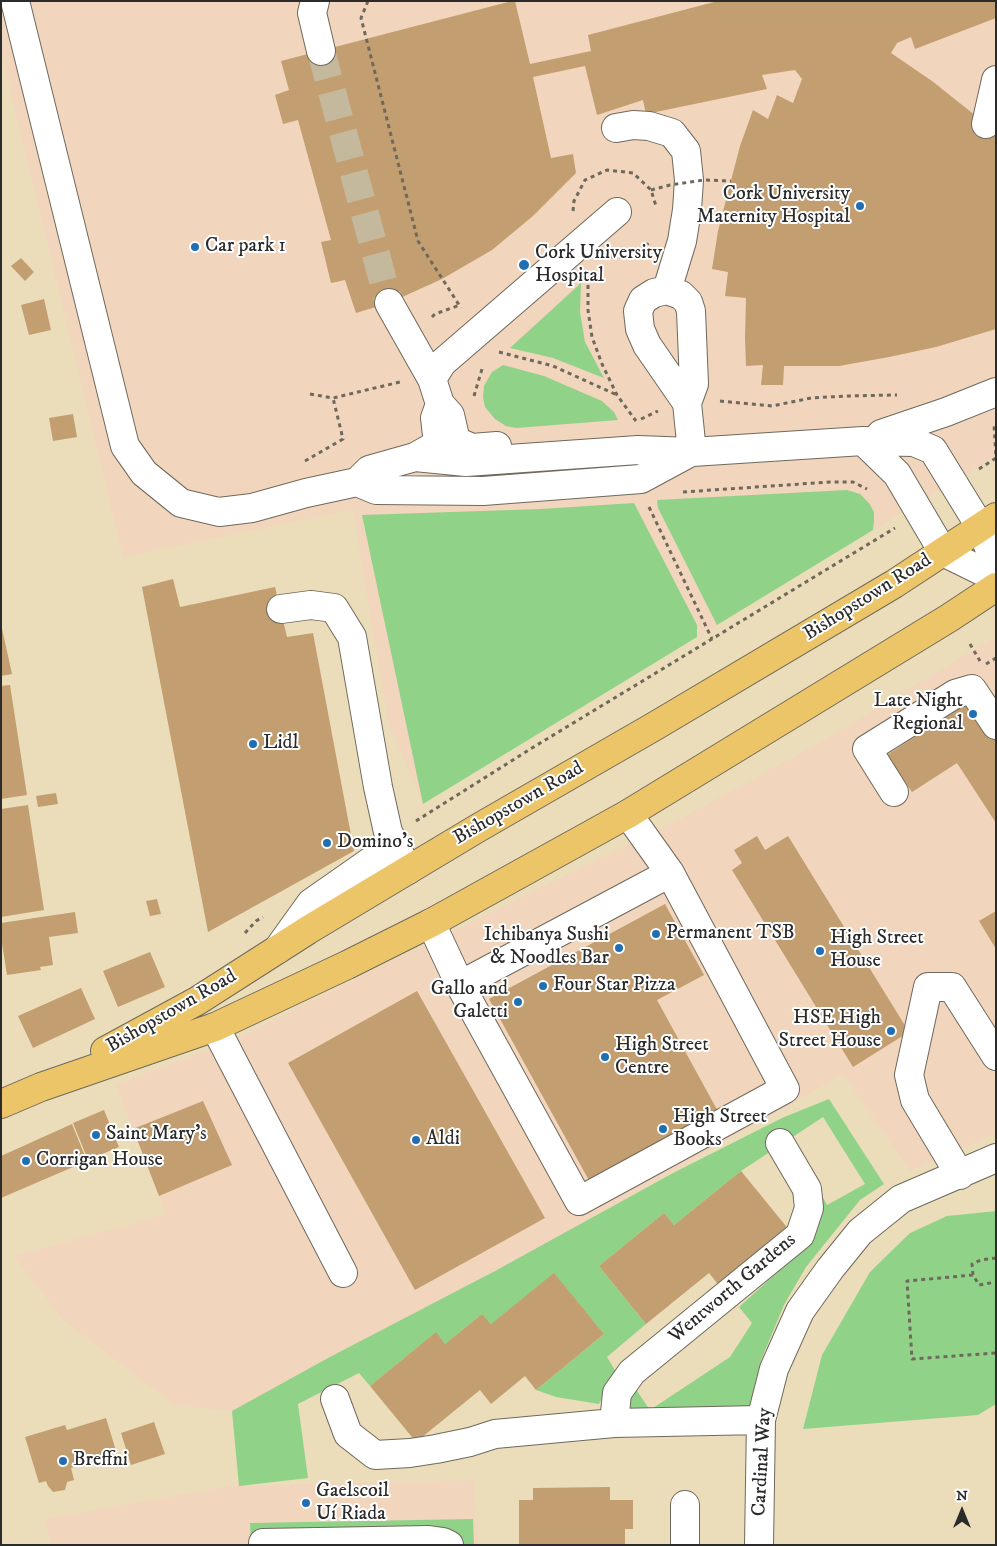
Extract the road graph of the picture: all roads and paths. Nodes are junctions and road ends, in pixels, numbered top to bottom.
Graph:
1 (15, 1) edge
2 (315, 1) edge
3 (368, 1) edge
4 (321, 51) tunnel mouth
5 (996, 80) edge
6 (991, 121) edge
7 (616, 128) dead end
8 (731, 181) dead end
9 (651, 190) junction
10 (656, 208) dead end
11 (617, 212) dead end
12 (572, 217) dead end
13 (649, 241) dead end
14 (579, 257) junction
15 (667, 290) junction
16 (389, 303) tunnel mouth
17 (478, 332) junction
18 (502, 345) dead end
19 (496, 352) junction
20 (390, 384) dead end
21 (436, 392) junction
22 (996, 392) edge
23 (310, 394) dead end
24 (717, 394) dead end
25 (617, 395) junction
26 (900, 395) dead end
27 (473, 399) dead end
28 (687, 403) junction
29 (946, 412) junction
30 (626, 422) dead end
31 (863, 441) junction
32 (924, 446) junction
33 (692, 452) junction
34 (434, 454) junction
35 (996, 458) edge
36 (978, 469) dead end
37 (897, 474) junction
38 (357, 482) junction
39 (647, 503) dead end
40 (988, 522) edge
41 (896, 527) dead end
42 (943, 552) junction
43 (996, 565) edge
44 (996, 578) edge
45 (996, 586) edge
46 (281, 609) dead end
47 (970, 644) dead end
48 (996, 658) edge
49 (996, 725) edge
50 (894, 792) dead end
51 (628, 814) junction
52 (394, 845) junction
53 (408, 870) junction
54 (670, 872) junction
55 (431, 923) junction
56 (277, 950) junction
57 (460, 985) junction
58 (215, 1027) junction
59 (996, 1056) edge
60 (40, 1087) junction
61 (1, 1104) edge
62 (780, 1143) dead end
63 (996, 1158) edge
64 (960, 1175) junction
65 (996, 1258) edge
66 (343, 1273) dead end
67 (973, 1275) junction
68 (996, 1282) edge
69 (996, 1353) edge
70 (335, 1399) dead end
71 (761, 1420) junction
72 (614, 1423) junction
73 (685, 1505) dead end
74 (263, 1543) dead end
75 (449, 1545) edge
76 (685, 1545) edge
77 (759, 1545) edge

1 - 38 street
2 - 4 street
3 - 17 path
5 - 6 street
7 - 15 street
8 - 9 path, bridge
9 - 10 path
9 - 12 path
11 - 14 street
13 - 14 path
14 - 17 street
14 - 25 path
15 - 28 street
15 - 28 street
16 - 21 street
17 - 19 path
17 - 21 street
18 - 19 path
19 - 25 path
19 - 27 path
20 - 23 path
21 - 33 street
21 - 34 street
22 - 29 street
24 - 26 path
25 - 30 path
28 - 33 street
29 - 31 street
29 - 32 street
31 - 32 street
31 - 33 street
31 - 37 street
32 - 37 street
32 - 40 street
33 - 34 street
33 - 38 street
34 - 38 street
35 - 36 path
37 - 42 street
39 - 41 path
40 - 42 main road, Bishopstown Road
40 - 43 street
42 - 44 street
42 - 53 main road, Bishopstown Road
45 - 51 main road, Bishopstown Road
46 - 52 street
47 - 48 path
49 - 50 street
51 - 54 street
51 - 55 main road, Bishopstown Road
52 - 53 street
52 - 56 street
53 - 56 main road, Bishopstown Road
54 - 57 street
54 - 57 street
55 - 57 street
55 - 58 main road, Bishopstown Road
56 - 60 main road, Bishopstown Road
58 - 60 main road, Bishopstown Road
58 - 66 street
59 - 64 street
60 - 61 main road, Bishopstown Road
62 - 72 street, Wentworth Gardens
63 - 64 street, Cardinal Way
64 - 71 street, Cardinal Way
65 - 67 path
67 - 68 path
67 - 69 path
70 - 72 street
71 - 72 street
71 - 77 street, Cardinal Way
73 - 76 street
74 - 75 street

